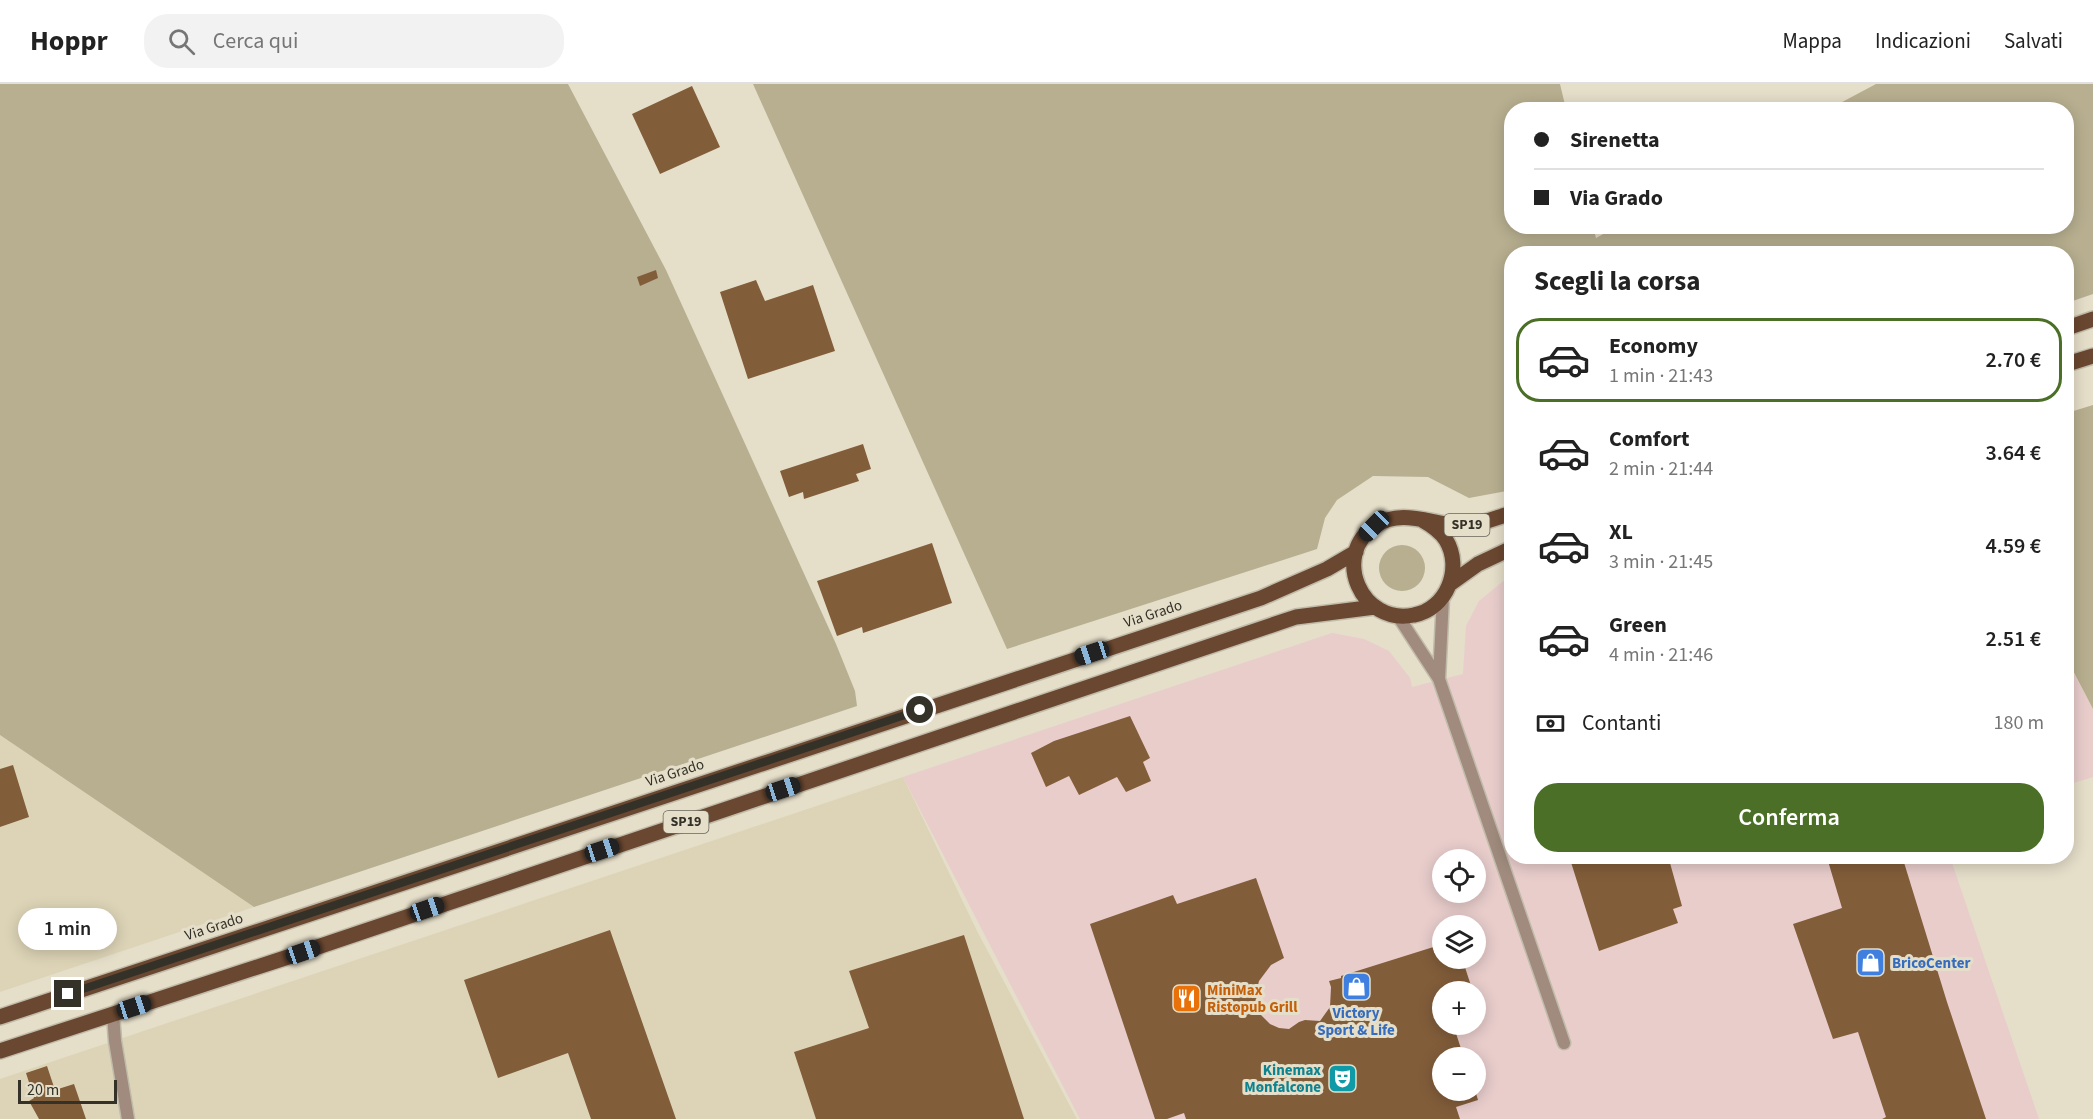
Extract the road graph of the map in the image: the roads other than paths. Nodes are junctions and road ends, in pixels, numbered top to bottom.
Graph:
1 (2093, 319) edge
2 (2074, 326) edge
3 (2093, 356) edge
4 (2074, 362) edge
5 (1504, 515) edge
6 (1422, 520) junction
7 (1356, 552) junction
8 (1504, 552) edge
9 (1446, 591) junction
10 (1375, 608) junction
11 (1398, 616) junction
12 (1439, 679) junction
13 (113, 1014) junction
14 (0, 1017) edge
15 (1564, 1043) dead end
16 (0, 1051) edge
17 (128, 1119) edge

1 - 2 main road
3 - 4 main road
5 - 6 main road, Via Grado / SP19
6 - 7 main road, Via Grado / SP19
6 - 9 main road, SP19
7 - 10 main road
7 - 14 main road, Via Grado / SP19
8 - 9 main road, SP19
9 - 11 main road, SP19
9 - 12 street
10 - 11 main road, SP19
10 - 13 main road, SP19
11 - 12 street
12 - 15 street
13 - 16 main road, SP19
13 - 17 street

